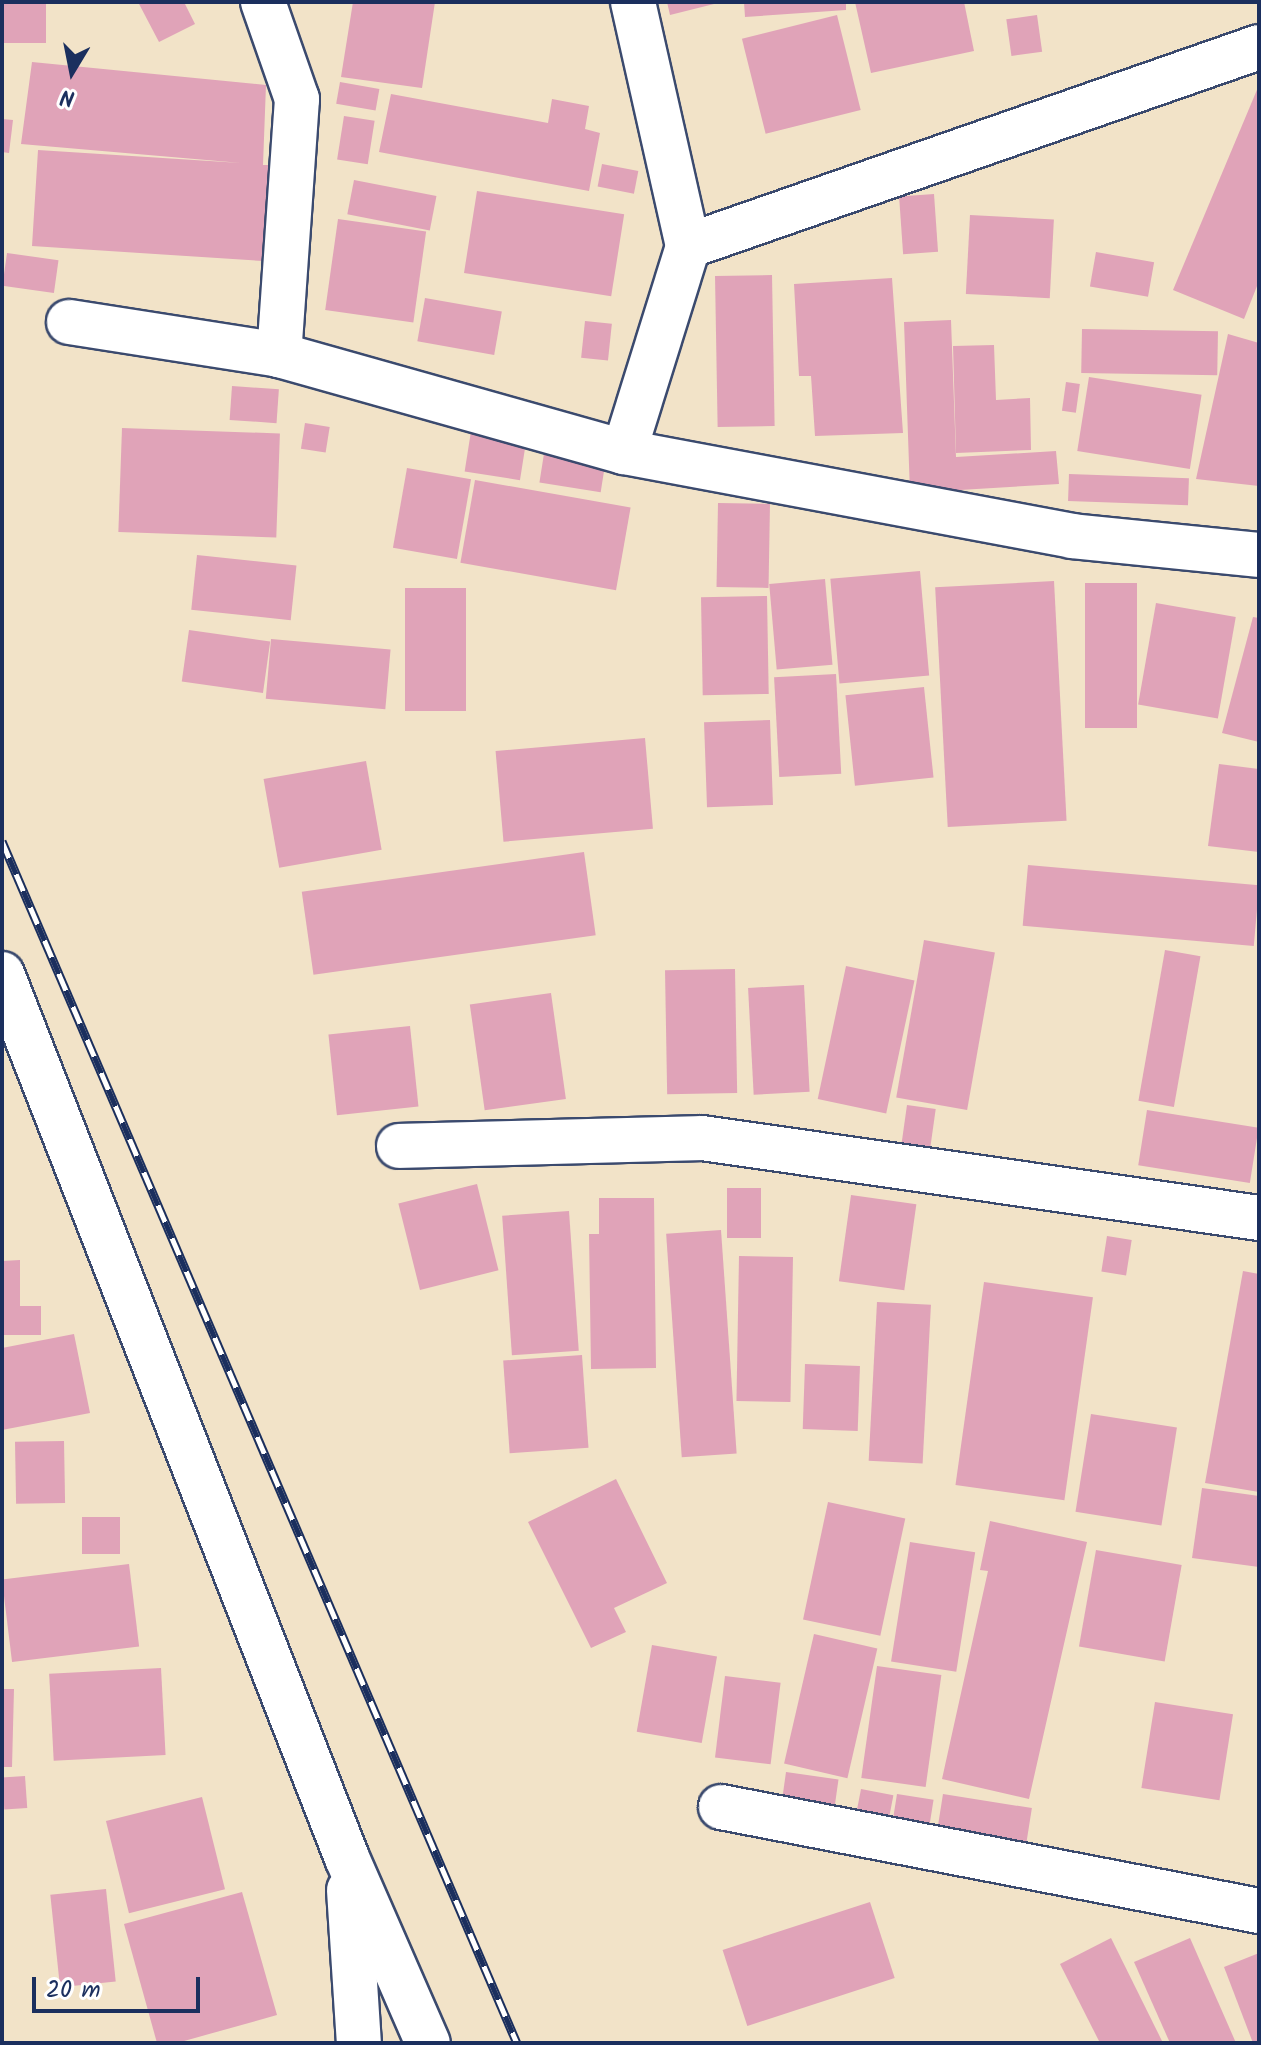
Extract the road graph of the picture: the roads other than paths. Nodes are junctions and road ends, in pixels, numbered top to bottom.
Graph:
1 (263, 2) edge
2 (633, 2) edge
3 (1259, 47) edge
4 (688, 246) junction
5 (69, 322) dead end
6 (279, 355) junction
7 (624, 452) junction
8 (1259, 555) edge
9 (2, 974) edge
10 (399, 1146) dead end
11 (1259, 1218) edge
12 (721, 1807) dead end
13 (347, 1858) junction
14 (1259, 1911) edge
15 (359, 2043) edge
16 (428, 2043) edge

1 - 6 street
2 - 4 street
3 - 4 street
4 - 7 street
5 - 6 street
6 - 7 street
7 - 8 street
9 - 13 street
10 - 11 street
12 - 14 street
13 - 15 street
13 - 16 street

